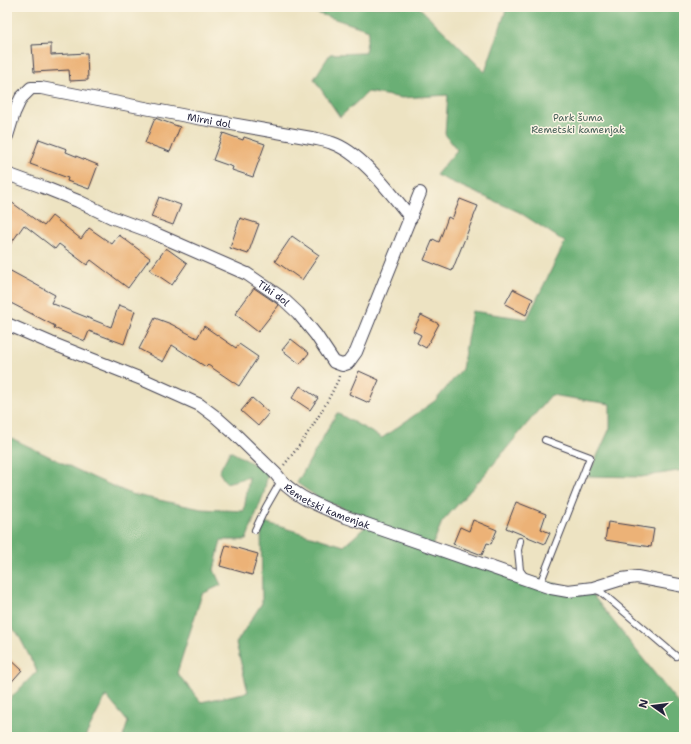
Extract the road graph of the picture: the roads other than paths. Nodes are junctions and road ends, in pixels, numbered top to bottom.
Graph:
1 (7, 136) edge
2 (7, 174) edge
3 (420, 193) dead end
4 (410, 218) junction
5 (7, 324) edge
6 (545, 440) dead end
7 (279, 478) junction
8 (255, 530) dead end
9 (520, 541) dead end
10 (527, 580) junction
11 (540, 584) junction
12 (684, 586) edge
13 (593, 588) junction
14 (676, 656) dead end

1 - 4 street, Mirni dol
2 - 4 street, Tihi dol
3 - 4 street
5 - 7 street, Remetski kamenjak
6 - 11 lane
7 - 8 lane
7 - 10 street, Remetski kamenjak
9 - 10 lane
10 - 11 street, Remetski kamenjak
11 - 13 street, Remetski kamenjak
12 - 13 street, Remetski kamenjak
13 - 14 lane

